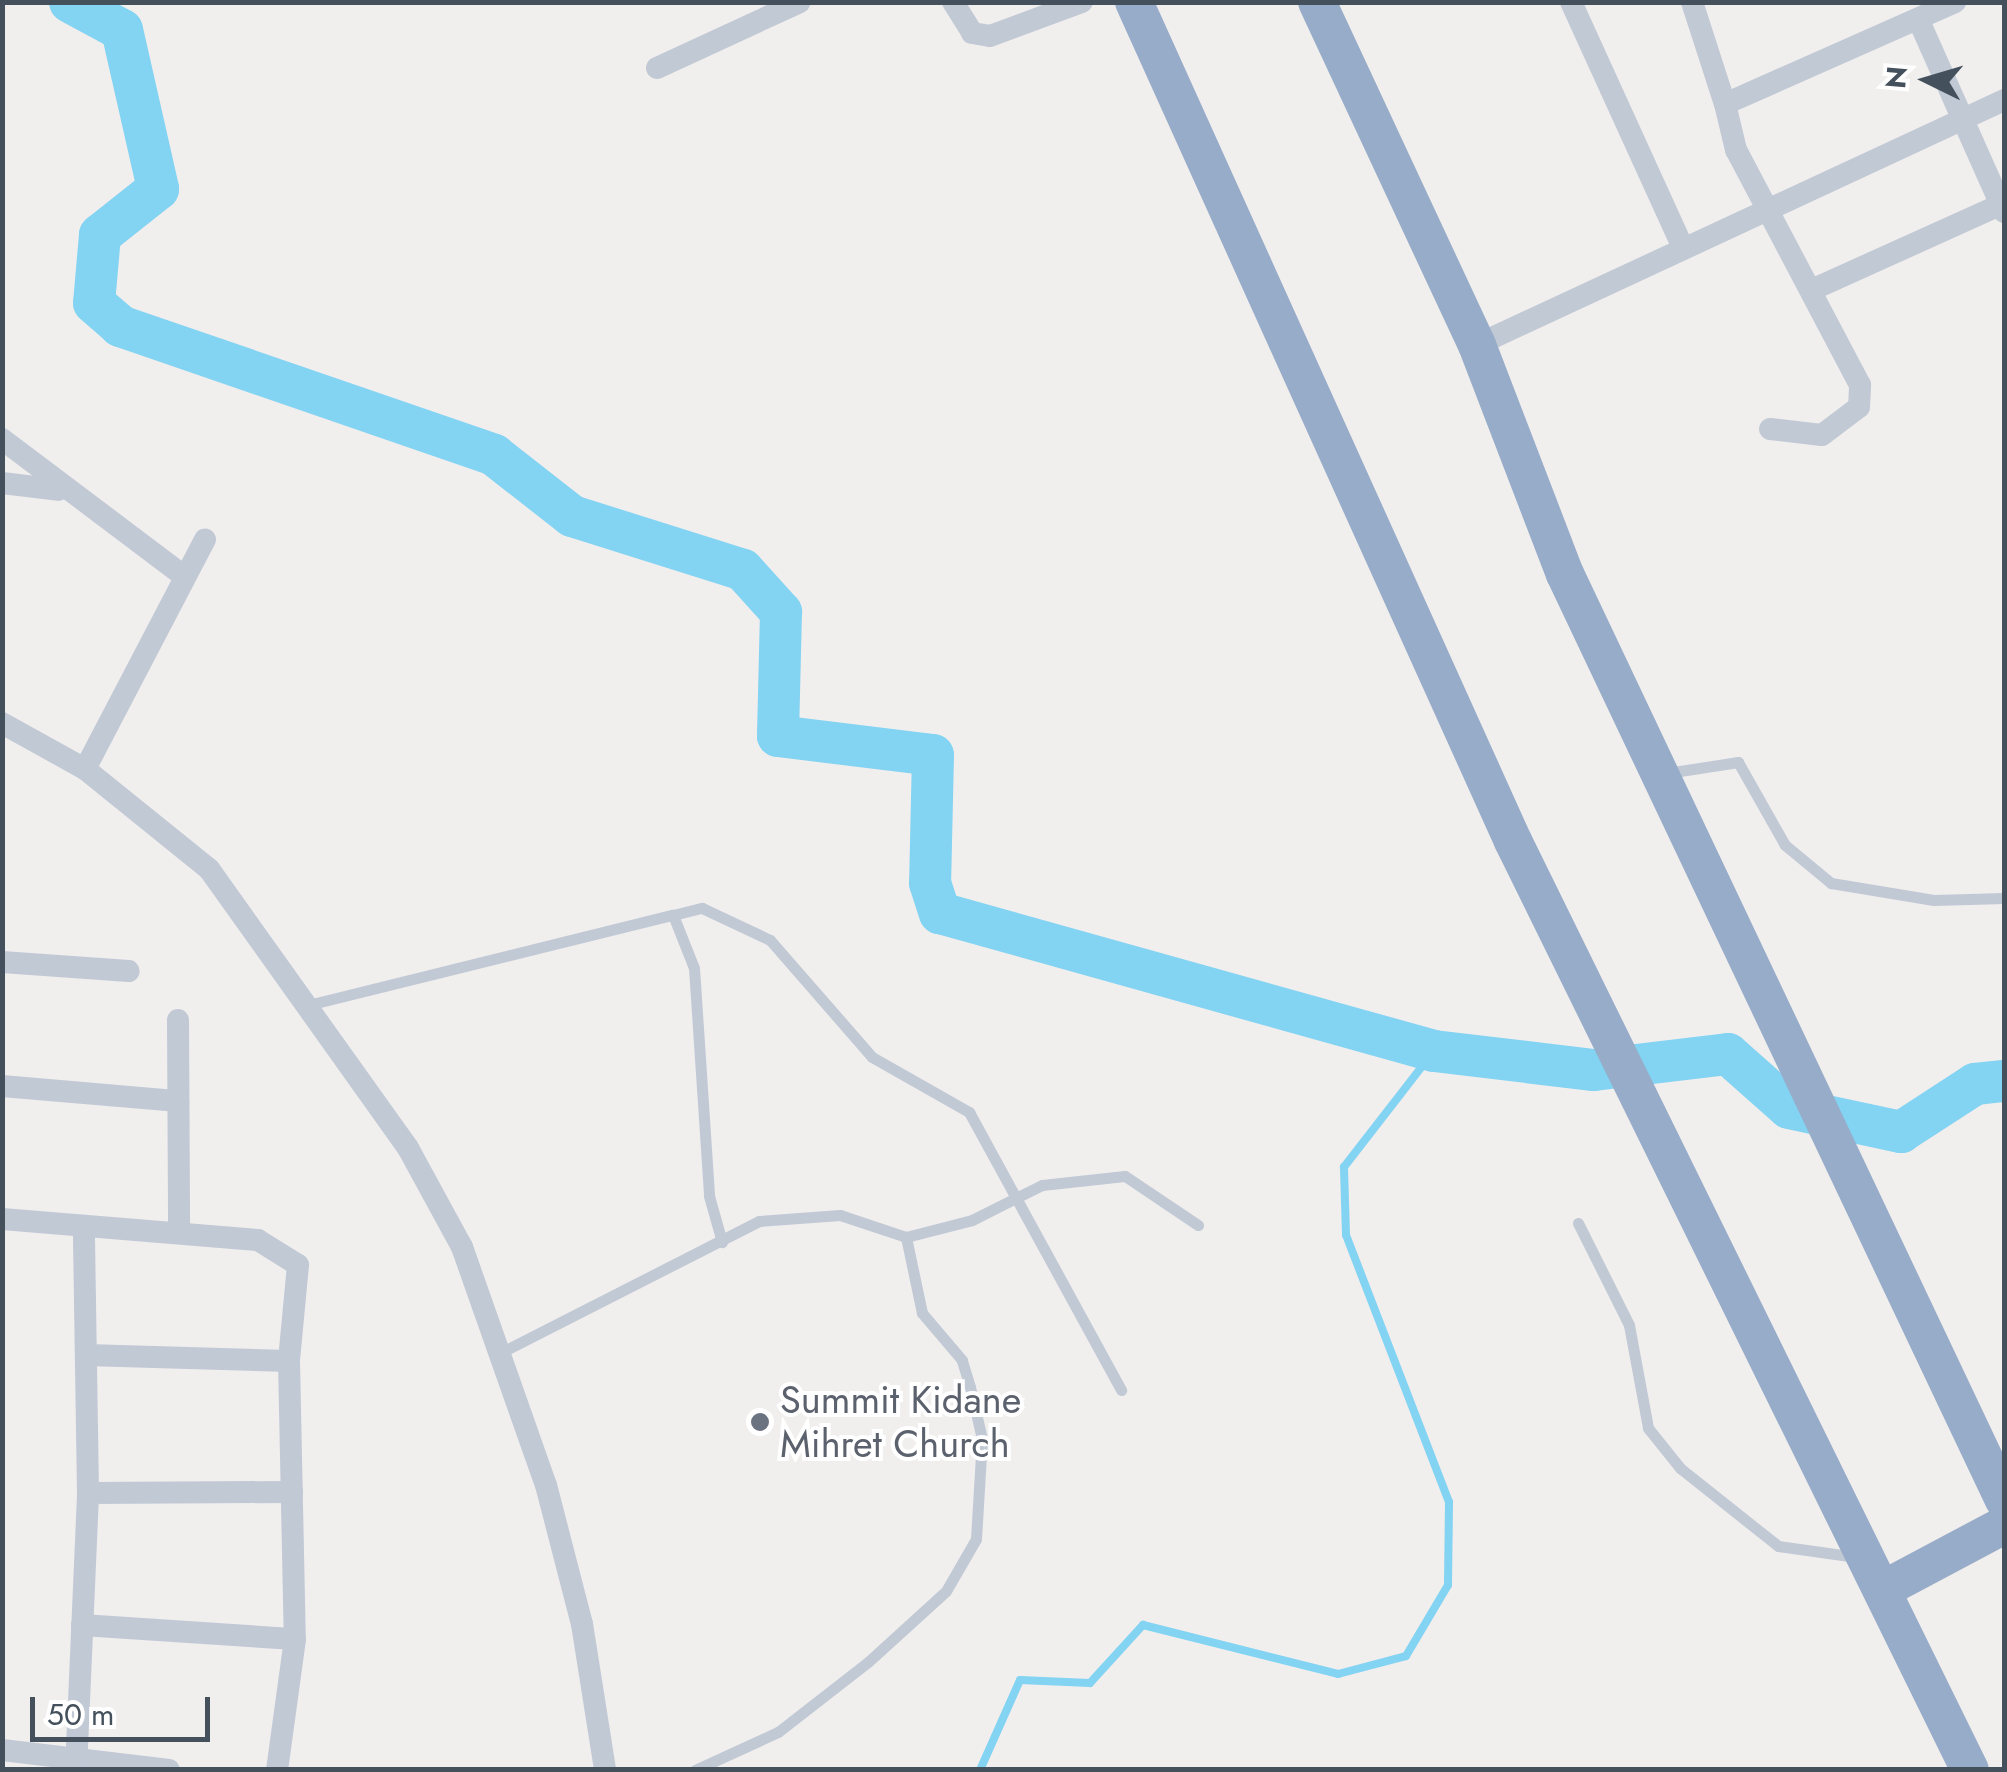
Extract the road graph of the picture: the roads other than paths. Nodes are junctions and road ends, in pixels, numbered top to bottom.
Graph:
1 (800, 2) edge
2 (953, 2) edge
3 (1082, 2) edge
4 (1134, 2) edge
5 (1318, 2) edge
6 (1692, 2) edge
7 (1956, 2) edge
8 (1582, 7) edge
9 (1919, 21) junction
10 (657, 68) dead end
11 (2004, 100) edge
12 (1724, 104) junction
13 (1960, 120) junction
14 (2003, 207) edge
15 (1772, 210) junction
16 (1683, 248) junction
17 (1816, 288) junction
18 (1477, 345) junction
19 (1770, 429) dead end
20 (2, 439) edge
21 (2, 484) edge
22 (59, 490) junction
23 (205, 539) dead end
24 (184, 576) junction
25 (2, 722) edge
26 (85, 769) junction
27 (1663, 774) junction
28 (2004, 898) edge
29 (673, 915) junction
30 (2, 962) edge
31 (129, 971) dead end
32 (308, 1005) junction
33 (178, 1020) dead end
34 (2, 1086) edge
35 (178, 1102) junction
36 (1022, 1197) junction
37 (2, 1219) edge
38 (1578, 1223) dead end
39 (1198, 1225) dead end
40 (84, 1226) junction
41 (180, 1232) junction
42 (906, 1237) junction
43 (722, 1242) junction
44 (86, 1354) junction
45 (498, 1354) junction
46 (289, 1361) junction
47 (1121, 1390) dead end
48 (292, 1492) junction
49 (88, 1493) junction
50 (2004, 1500) edge
51 (2004, 1526) edge
52 (1874, 1574) junction
53 (82, 1624) junction
54 (294, 1639) junction
55 (2, 1750) edge
56 (76, 1763) edge
57 (169, 1770) edge
58 (278, 1770) edge
59 (605, 1770) edge
60 (695, 1770) edge
61 (1970, 1770) edge

1 - 10 street
2 - 3 street
4 - 52 highway
5 - 18 highway
6 - 12 street
7 - 9 street
8 - 16 street
9 - 12 street
9 - 13 street
11 - 13 street
12 - 15 street
13 - 14 street
13 - 15 street
14 - 17 street
15 - 16 street
15 - 17 street
16 - 18 street
17 - 19 street
18 - 27 highway
20 - 22 street
21 - 22 street
22 - 24 street
23 - 24 street
24 - 26 street
25 - 26 street
26 - 32 street
27 - 28 lane
27 - 50 highway
29 - 32 lane
29 - 36 lane
29 - 43 lane
30 - 31 street
32 - 45 street
33 - 35 street
34 - 35 street
35 - 41 street
36 - 39 lane
36 - 42 lane
36 - 47 lane
37 - 40 street
38 - 52 lane
40 - 41 street
40 - 44 street
41 - 46 street
42 - 43 lane
42 - 60 lane
43 - 45 lane
44 - 46 street
44 - 49 street
45 - 59 street
46 - 48 street
48 - 49 street
48 - 54 street
49 - 53 street
51 - 52 highway
52 - 61 highway
53 - 54 street
53 - 56 street
54 - 58 street
55 - 56 street
56 - 57 street

